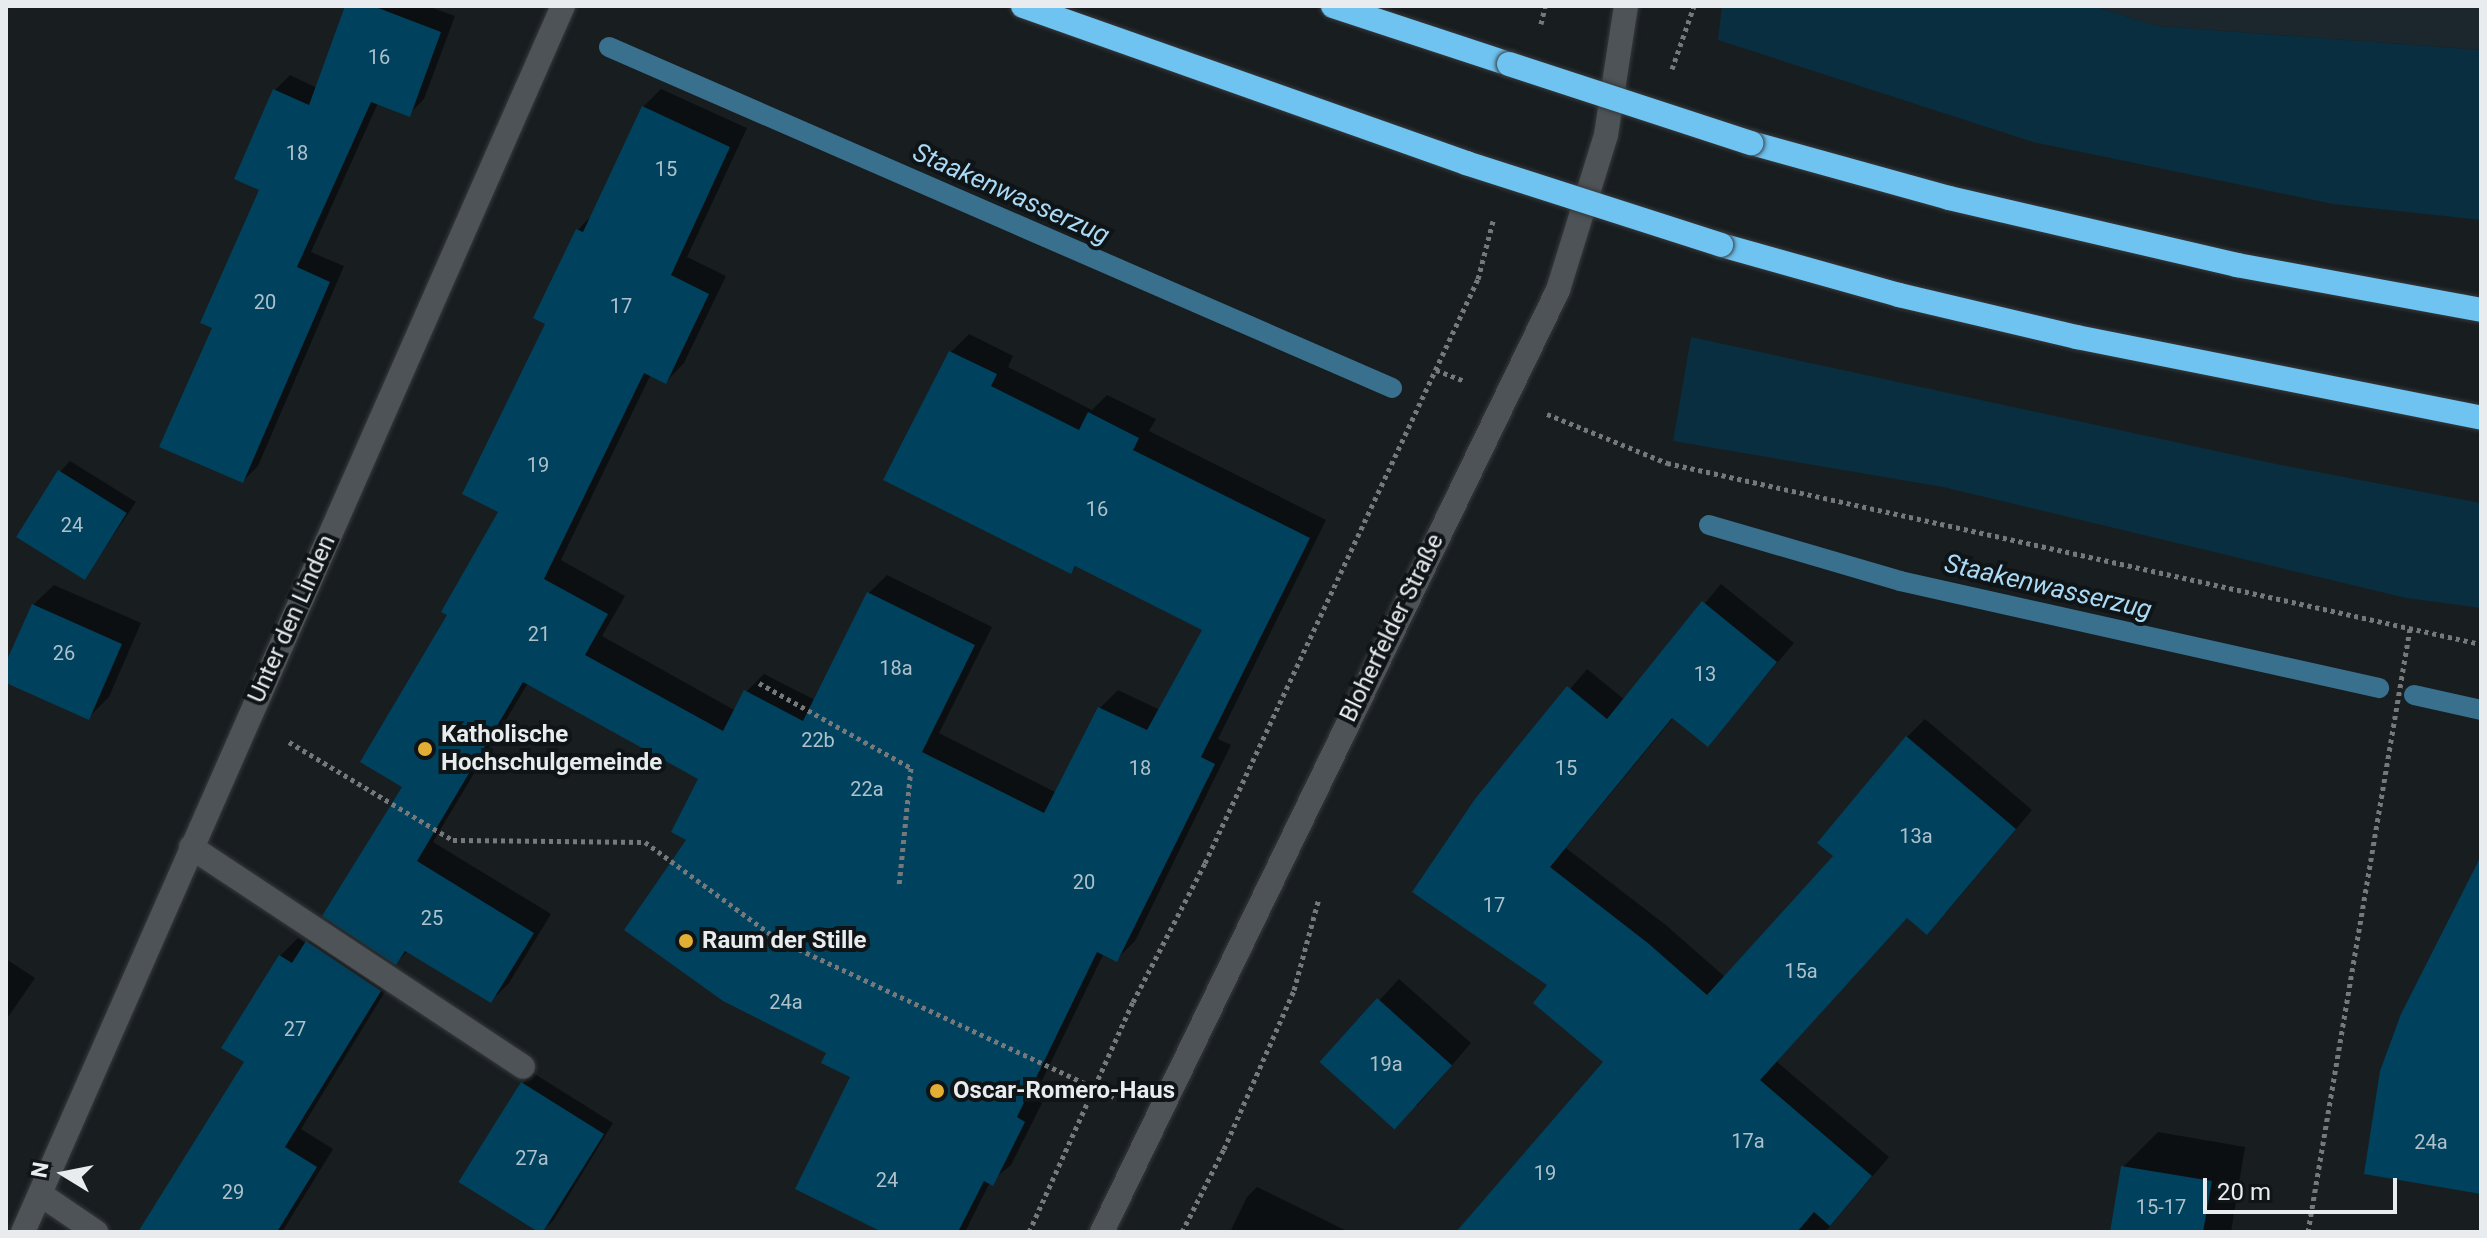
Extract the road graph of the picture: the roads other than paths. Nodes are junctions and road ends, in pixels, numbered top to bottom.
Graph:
1 (563, 6) edge
2 (1023, 6) edge
3 (1333, 6) edge
4 (1626, 6) edge
5 (2481, 310) edge
6 (2481, 418) edge
7 (191, 847) junction
8 (523, 1067) dead end
9 (40, 1194) junction
10 (23, 1232) edge
11 (96, 1232) edge
12 (1102, 1232) edge

1 - 7 street, Unter den Linden
2 - 6 highway, bridge
3 - 5 highway, bridge
4 - 12 street, Bloherfelder Straße
7 - 8 street
7 - 9 street, Unter den Linden
9 - 10 street, Unter den Linden
9 - 11 street

